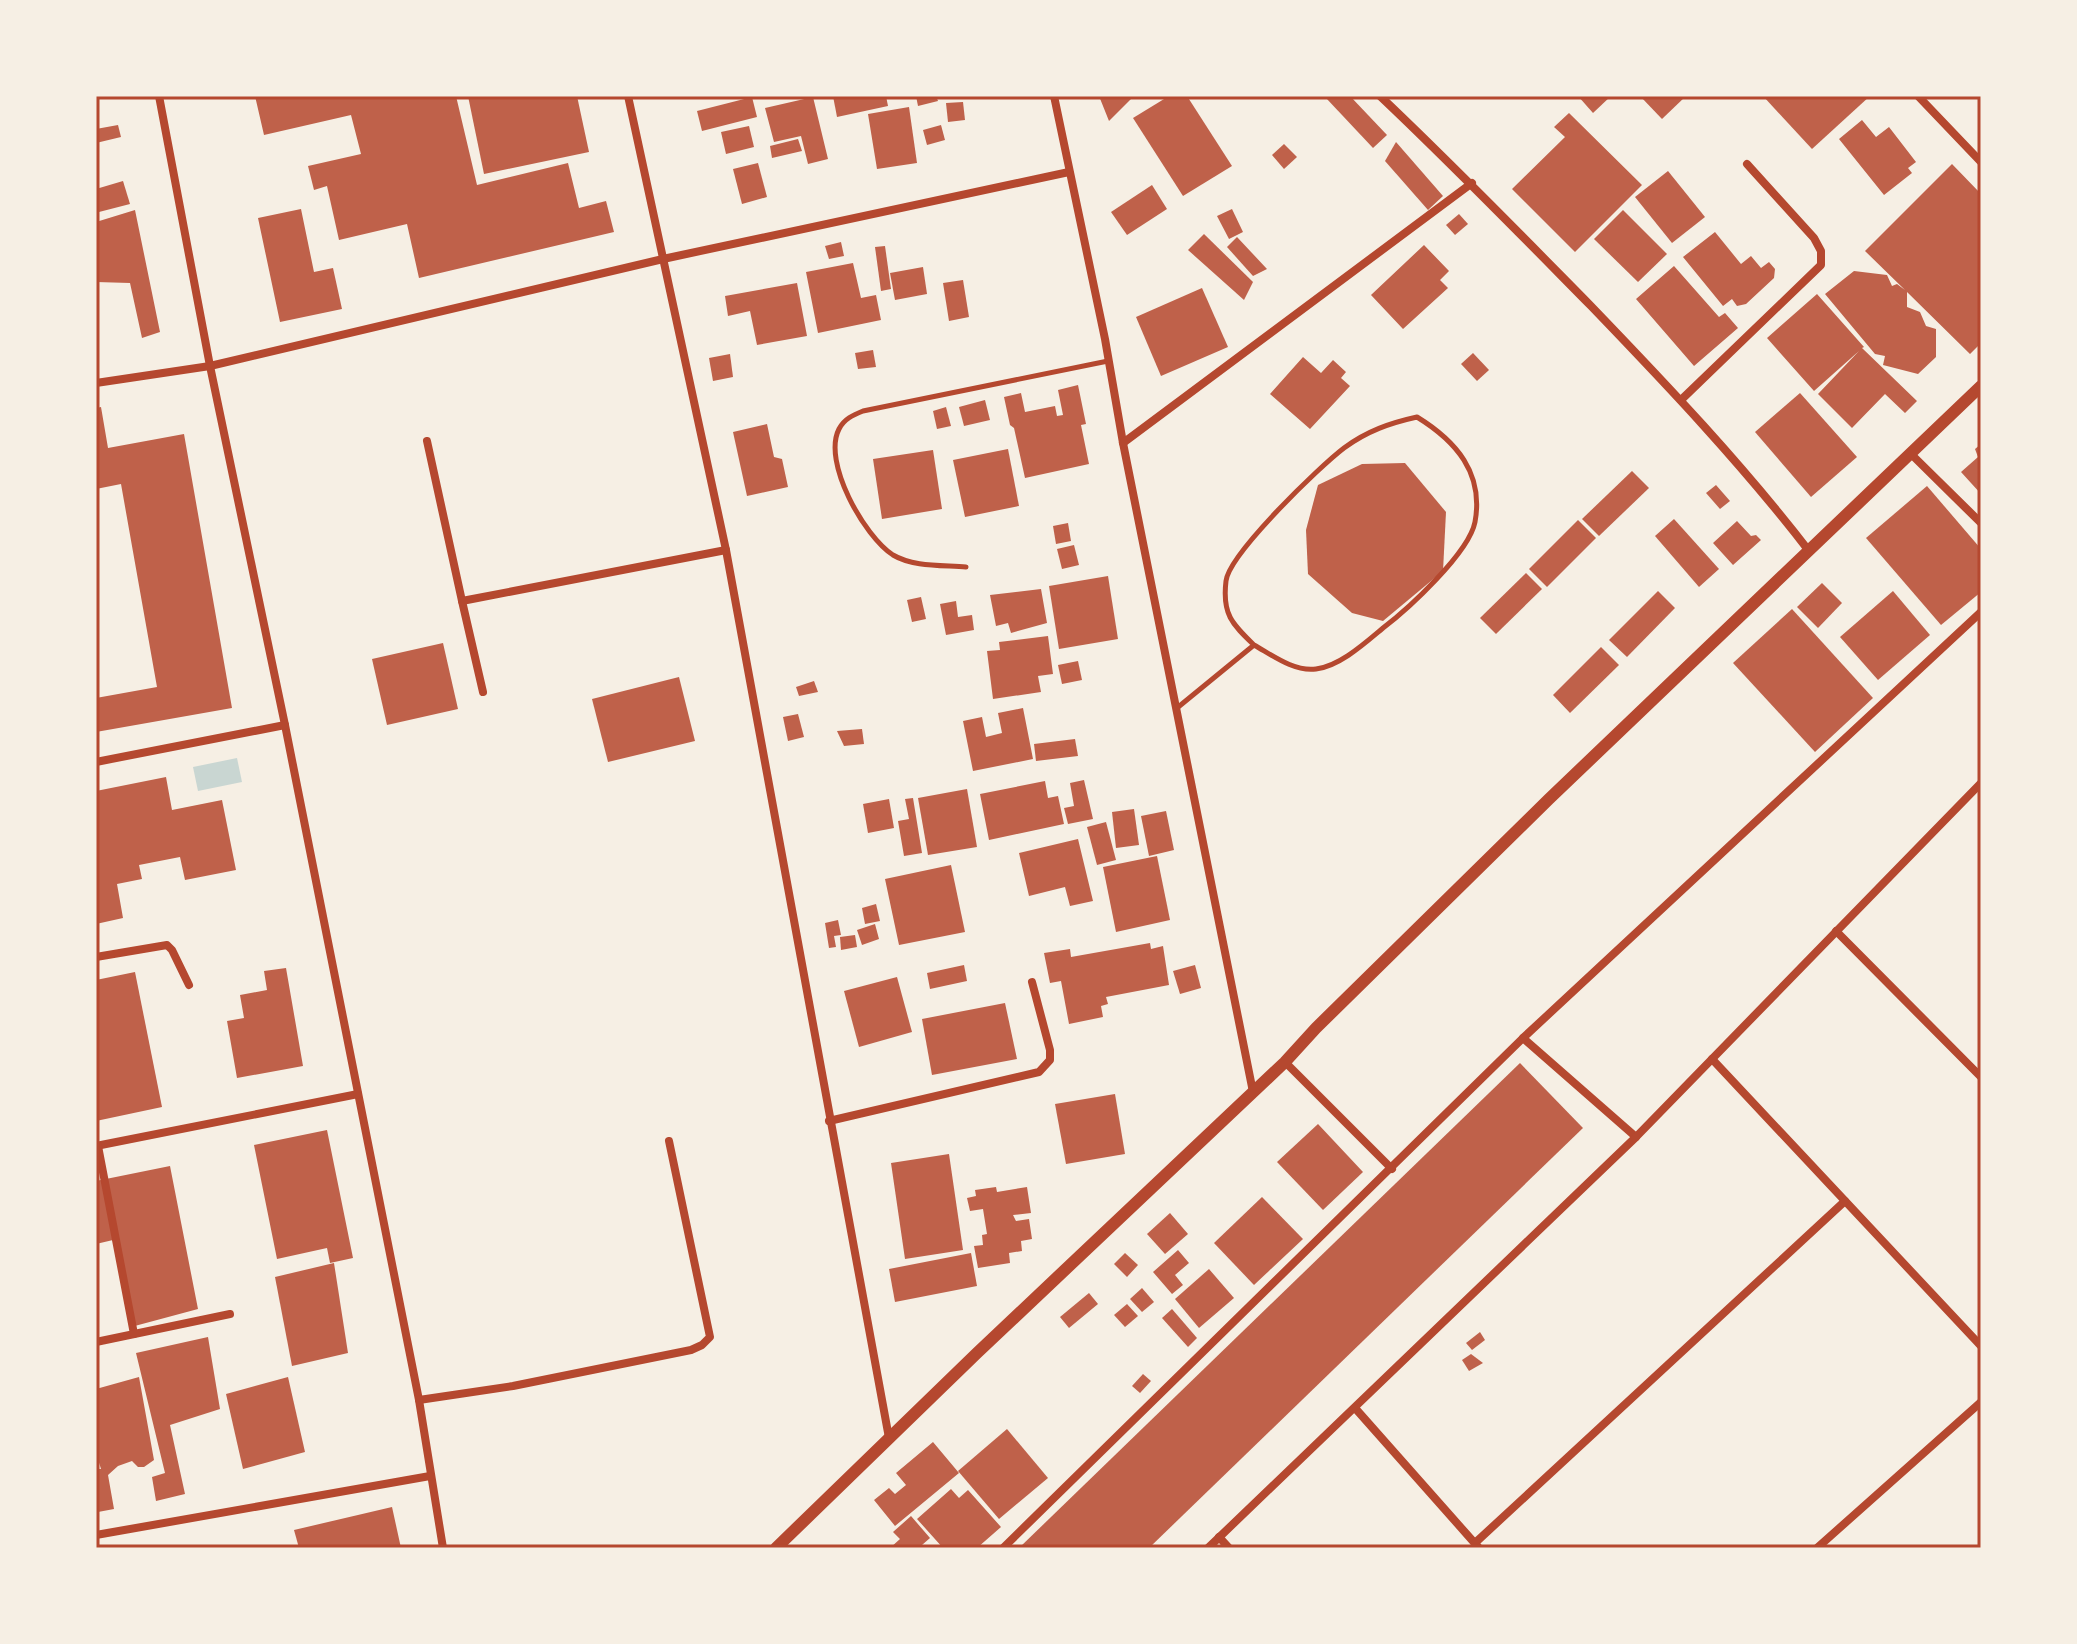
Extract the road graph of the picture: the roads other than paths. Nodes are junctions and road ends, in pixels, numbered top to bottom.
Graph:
1 (159, 96) edge
2 (628, 96) edge
3 (1054, 96) edge
4 (1380, 96) edge
5 (1918, 96) edge
6 (1981, 162) edge
7 (1747, 164) dead end
8 (1069, 172) junction
9 (1472, 183) junction
10 (663, 259) junction
11 (1109, 361) junction
12 (210, 366) junction
13 (96, 383) edge
14 (1981, 386) edge
15 (1681, 400) junction
16 (427, 441) dead end
17 (1123, 443) junction
18 (1910, 453) junction
19 (1981, 523) edge
20 (726, 550) junction
21 (1809, 551) junction
22 (966, 567) dead end
23 (462, 601) junction
24 (1981, 612) edge
25 (1254, 645) junction
26 (483, 692) dead end
27 (1177, 708) junction
28 (285, 725) junction
29 (96, 762) edge
30 (1981, 783) edge
31 (1836, 931) junction
32 (96, 957) edge
33 (1032, 982) dead end
34 (189, 985) dead end
35 (1523, 1038) junction
36 (1712, 1059) junction
37 (1285, 1062) junction
38 (1981, 1077) edge
39 (1253, 1092) junction
40 (358, 1094) junction
41 (829, 1121) junction
42 (1636, 1137) junction
43 (669, 1141) dead end
44 (97, 1146) edge
45 (1392, 1169) junction
46 (1845, 1201) junction
47 (230, 1314) dead end
48 (134, 1334) junction
49 (96, 1342) edge
50 (1981, 1346) edge
51 (419, 1400) junction
52 (1981, 1402) edge
53 (1355, 1408) junction
54 (889, 1438) junction
55 (430, 1476) junction
56 (96, 1535) edge
57 (1219, 1537) junction
58 (1477, 1546) edge
59 (443, 1548) edge
60 (776, 1548) edge
61 (1003, 1548) edge
62 (1208, 1548) edge
63 (1229, 1548) edge
64 (1817, 1548) edge

1 - 12 street
2 - 10 street
3 - 8 street
4 - 9 street
5 - 6 street
7 - 15 street
8 - 10 street
8 - 11 street
9 - 15 street
9 - 17 street
10 - 12 street
10 - 20 street
11 - 17 street
11 - 22 lane
12 - 13 street
12 - 28 street
14 - 18 street
15 - 21 street
16 - 23 street
17 - 27 street
18 - 19 street
18 - 21 street
20 - 23 street
20 - 41 street
21 - 37 street
23 - 26 street
24 - 35 street
25 - 25 lane
25 - 27 lane
27 - 39 street
28 - 29 street
28 - 40 street
30 - 31 street
31 - 36 street
31 - 38 street
32 - 34 street
33 - 41 street
35 - 42 street
35 - 45 street
36 - 42 street
36 - 46 street
37 - 39 street
37 - 45 street
39 - 54 street
40 - 44 street
40 - 51 street
41 - 54 street
42 - 53 street
43 - 51 street
44 - 48 street
45 - 61 street
46 - 50 street
46 - 58 street
47 - 48 street
48 - 49 street
51 - 55 street
52 - 64 street
53 - 57 street
53 - 58 street
54 - 60 street
55 - 56 street
55 - 59 street
57 - 62 street
57 - 63 street

